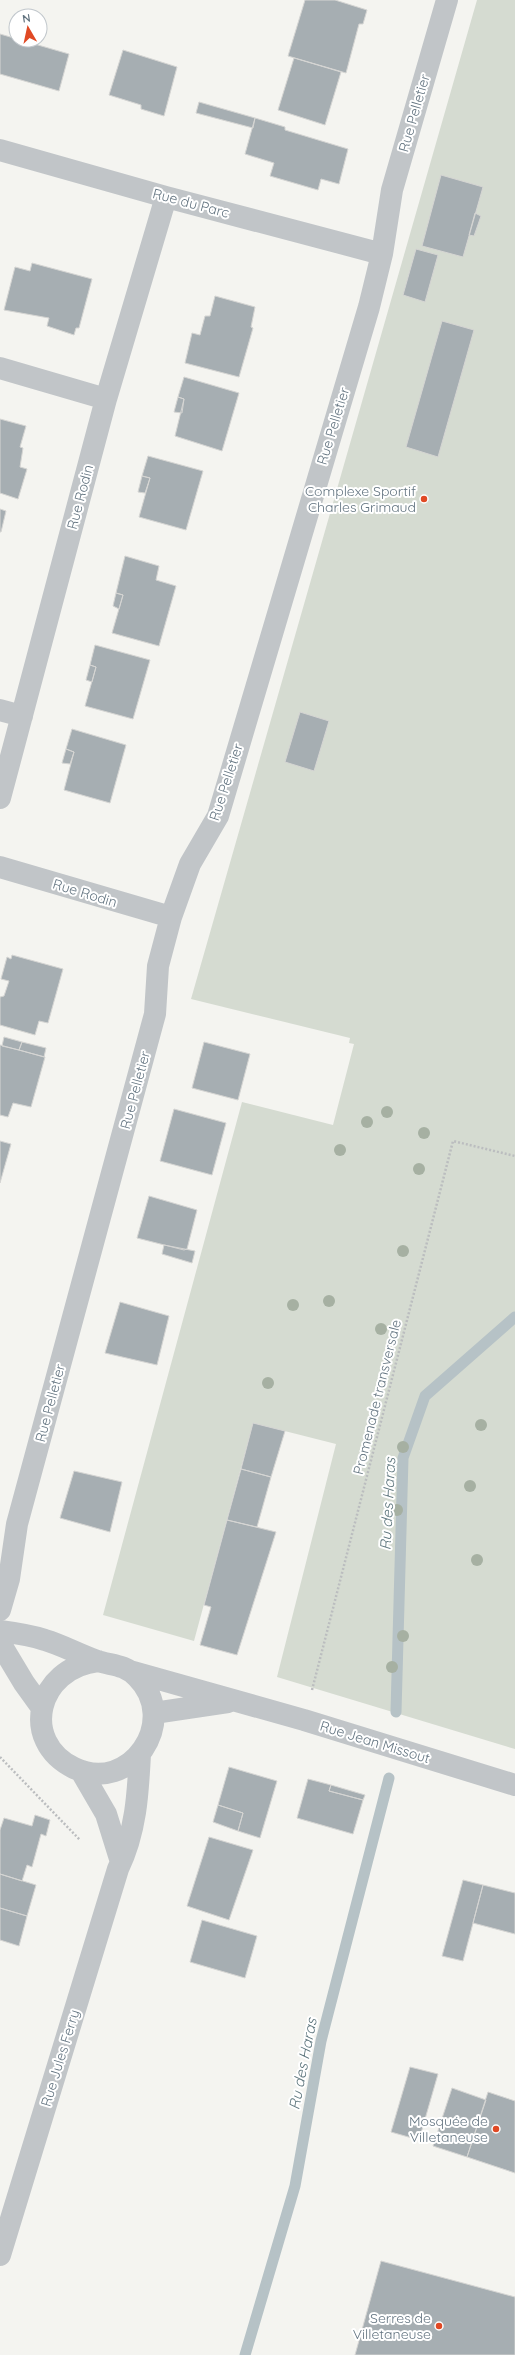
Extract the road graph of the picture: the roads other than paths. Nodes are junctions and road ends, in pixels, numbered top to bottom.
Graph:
1 (447, 0) edge
2 (0, 150) edge
3 (166, 197) junction
4 (382, 254) junction
5 (0, 368) edge
6 (106, 398) junction
7 (0, 710) edge
8 (22, 716) junction
9 (0, 798) edge
10 (0, 867) edge
11 (171, 918) junction
12 (0, 1610) edge
13 (0, 1631) edge
14 (0, 1643) edge
15 (98, 1661) junction
16 (130, 1671) junction
17 (234, 1701) junction
18 (42, 1708) junction
19 (154, 1713) junction
20 (140, 1754) junction
21 (81, 1771) junction
22 (515, 1784) edge
23 (120, 1865) junction
24 (0, 2254) edge

1 - 4 street, Rue Pelletier
2 - 3 street, Rue du Parc
3 - 4 street, Rue du Parc
3 - 6 street, Rue Rodin
4 - 11 street, Rue Pelletier
5 - 6 street
6 - 8 street, Rue Rodin
7 - 8 street
8 - 9 street, Rue Rodin
10 - 11 street, Rue Rodin
11 - 12 street, Rue Pelletier
13 - 15 street
14 - 18 street
15 - 16 street
15 - 18 street
16 - 17 street, Rue Jean Missout
16 - 19 street
17 - 19 street, Rue Jean Missout
17 - 22 street, Rue Jean Missout
18 - 21 street
19 - 20 street
20 - 21 street
20 - 23 street, Rue Jules Ferry
21 - 23 street
23 - 24 street, Rue Jules Ferry

